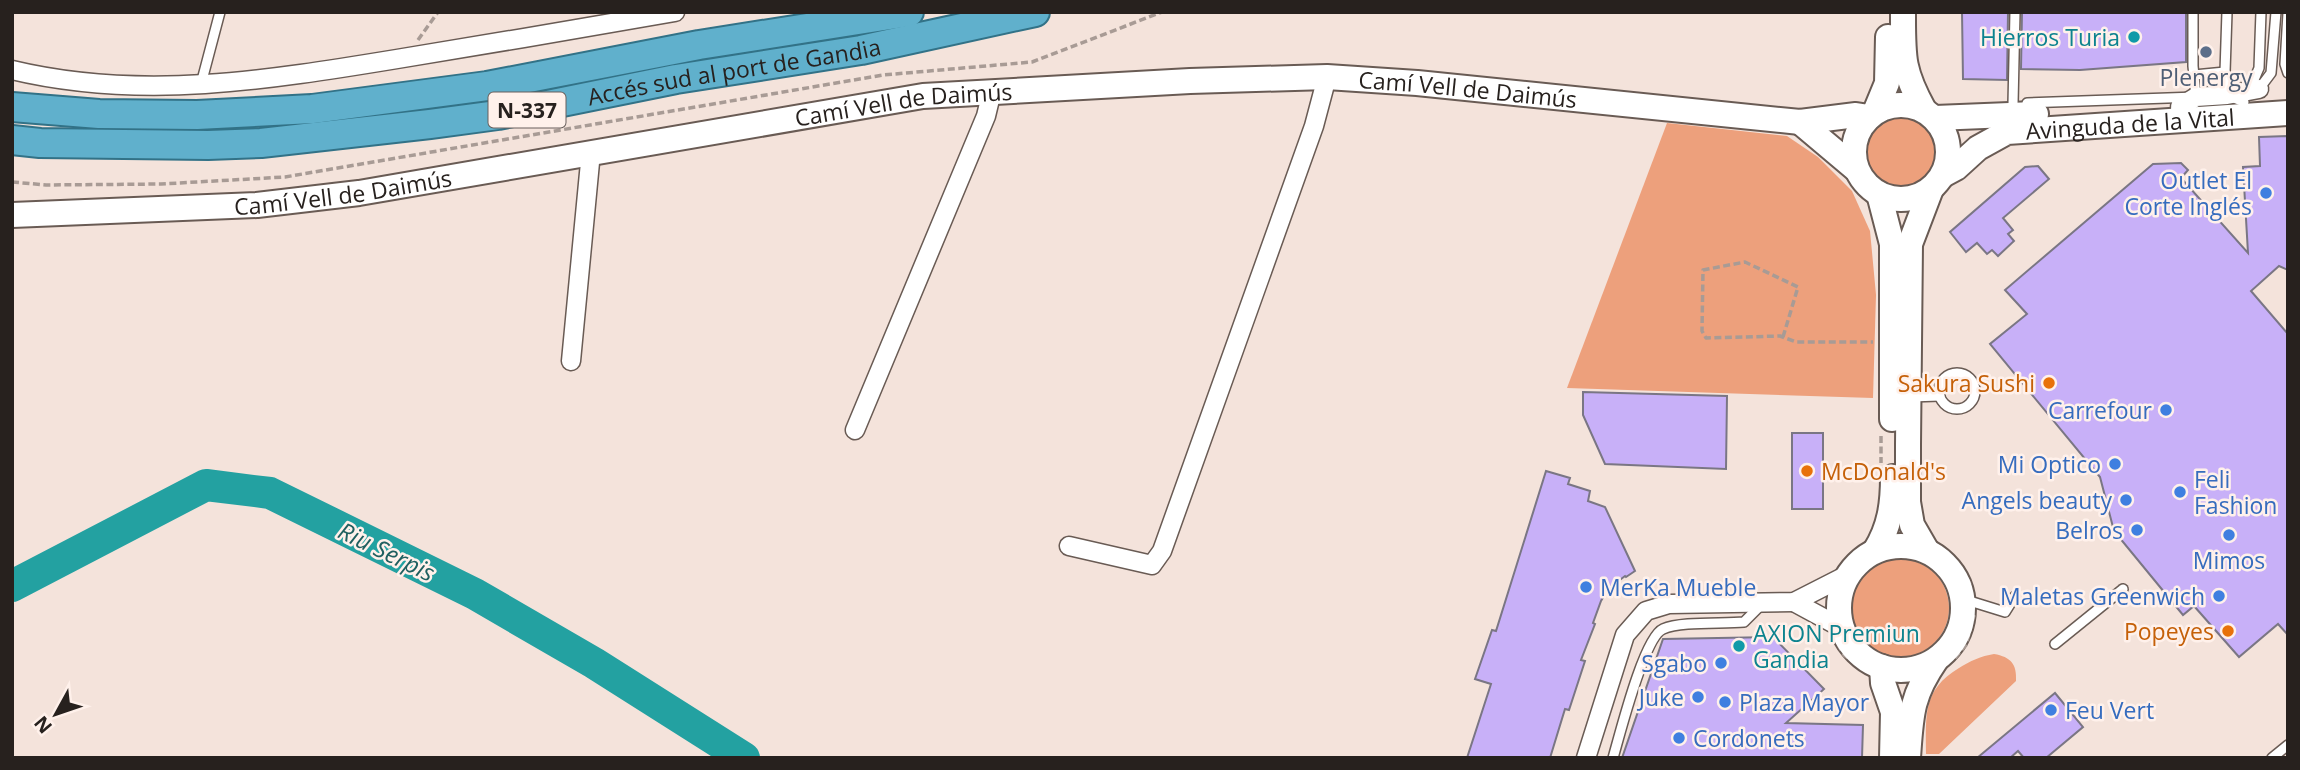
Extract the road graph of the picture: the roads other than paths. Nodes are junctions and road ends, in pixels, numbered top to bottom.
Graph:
1 (220, 12) edge
2 (675, 12) edge
3 (909, 12) edge
4 (1035, 12) edge
5 (1887, 12) edge
6 (1903, 12) edge
7 (2015, 12) edge
8 (2193, 12) edge
9 (2227, 12) edge
10 (2261, 12) edge
11 (2276, 12) edge
12 (2288, 12) edge
13 (12, 70) edge
14 (2225, 72) junction
15 (2288, 73) edge
16 (2194, 75) junction
17 (1327, 77) junction
18 (201, 86) junction
19 (992, 91) junction
20 (2244, 95) junction
21 (2288, 98) edge
22 (2188, 102) junction
23 (2013, 104) junction
24 (12, 107) edge
25 (2288, 113) edge
26 (1872, 114) junction
27 (1929, 114) junction
28 (1983, 117) junction
29 (1800, 122) junction
30 (12, 140) edge
31 (591, 152) junction
32 (1857, 170) junction
33 (1937, 182) junction
34 (1879, 194) junction
35 (12, 215) edge
36 (571, 361) dead end
37 (1940, 396) junction
38 (1909, 397) junction
39 (855, 430) dead end
40 (1069, 546) dead end
41 (1875, 551) junction
42 (1927, 551) junction
43 (1847, 575) junction
44 (2123, 589) dead end
45 (2015, 596) dead end
46 (1963, 599) junction
47 (1763, 602) junction
48 (1794, 602) junction
49 (1836, 625) junction
50 (2054, 645) dead end
51 (1936, 660) junction
52 (1873, 668) junction
53 (2288, 745) edge
54 (1586, 758) edge
55 (1613, 758) edge
56 (1892, 758) edge
57 (1908, 758) edge
58 (2272, 758) edge

1 - 18 lane
2 - 18 street
3 - 24 highway, Accés sud al port de Gandia / N-337
4 - 30 highway, Accés sud al port de Gandia / N-337
5 - 26 main road
6 - 27 main road
7 - 23 lane
8 - 16 lane
9 - 14 lane
10 - 20 lane
11 - 20 lane
12 - 15 lane
13 - 18 street
14 - 16 lane
14 - 20 lane
16 - 22 lane
17 - 19 main road, Camí Vell de Daimús
17 - 29 main road, Camí Vell de Daimús
17 - 40 street
19 - 31 main road, Camí Vell de Daimús
19 - 39 street
20 - 21 main road, Avinguda de la Vital
20 - 22 main road, Avinguda de la Vital
22 - 23 lane, Avinguda de la Vital
22 - 28 main road, Avinguda de la Vital
23 - 28 lane, Avinguda de la Vital
25 - 33 main road, Avinguda de la Vital
26 - 27 main road
26 - 29 main road, Camí Vell de Daimús
26 - 32 main road
27 - 28 main road, Avinguda de la Vital
27 - 33 main road
29 - 32 main road
31 - 35 main road, Camí Vell de Daimús
31 - 36 street
32 - 34 main road
33 - 34 main road
33 - 38 main road
34 - 41 main road
37 - 37 lane
37 - 38 lane
38 - 42 main road
41 - 42 main road
41 - 43 main road
42 - 46 main road
43 - 48 street
43 - 49 main road
44 - 50 lane
45 - 46 lane
46 - 51 main road
47 - 48 street
47 - 54 street
47 - 55 lane
48 - 49 street
49 - 52 main road
51 - 52 main road
51 - 57 main road
52 - 56 main road
53 - 58 lane

